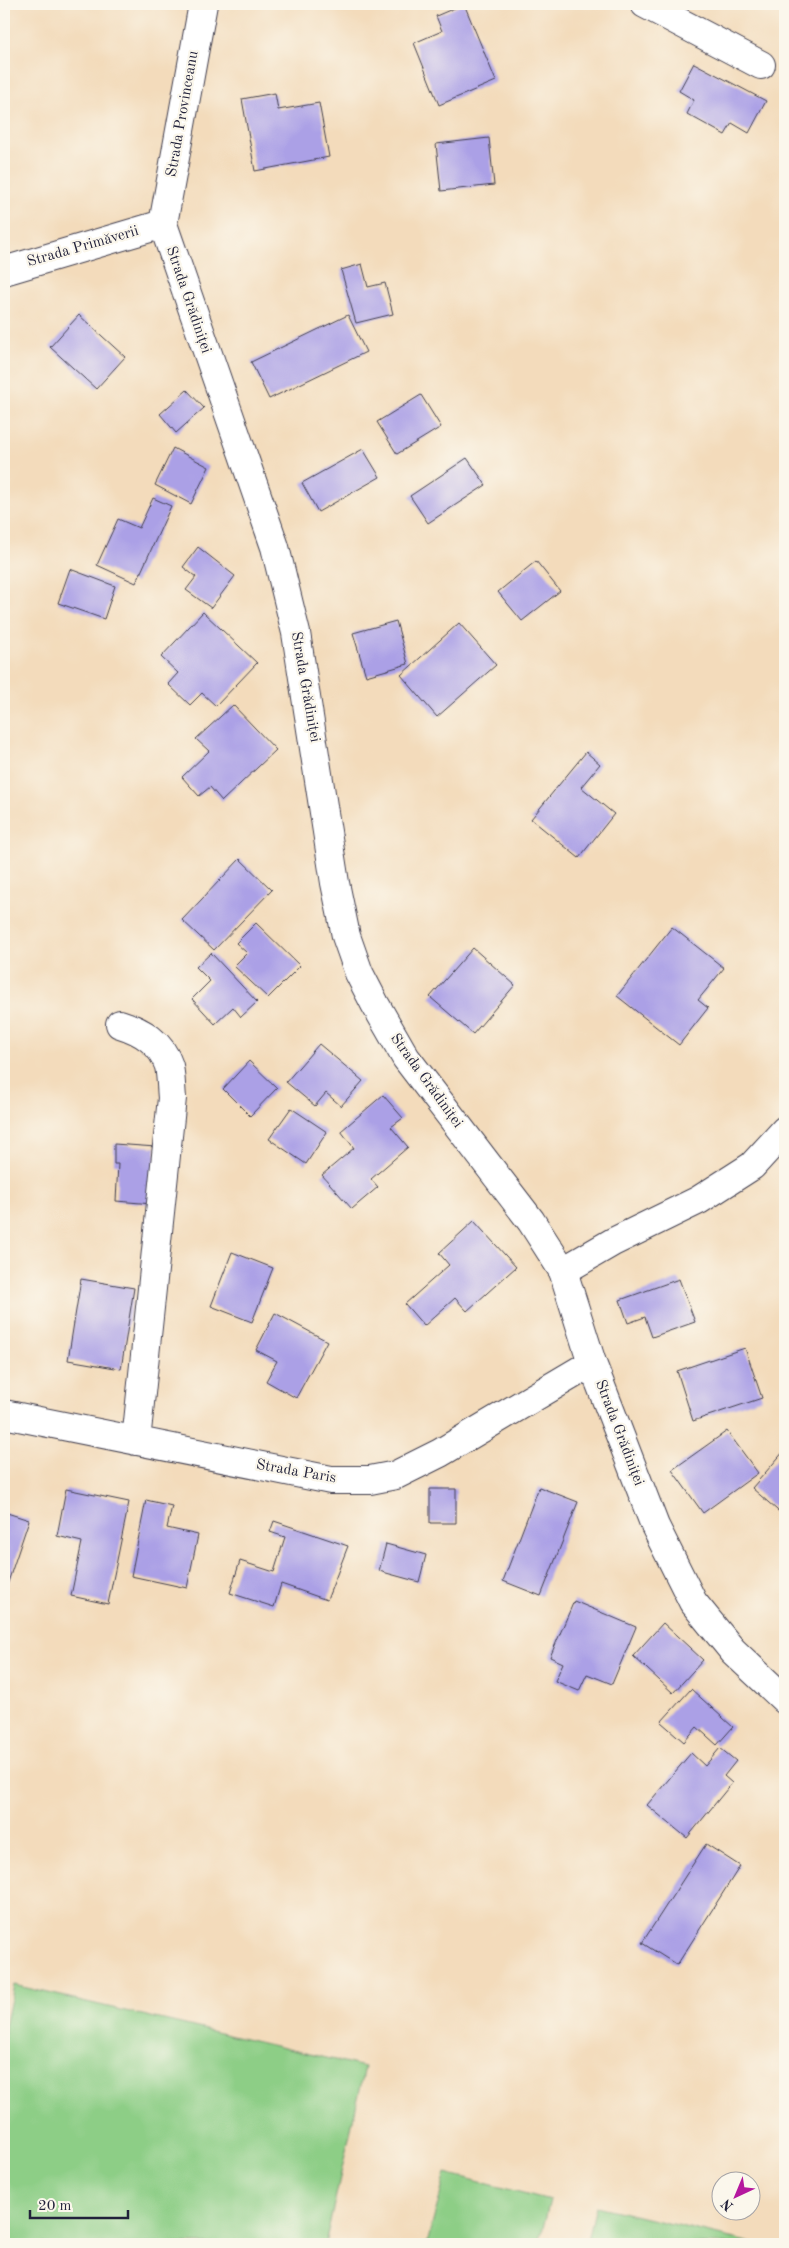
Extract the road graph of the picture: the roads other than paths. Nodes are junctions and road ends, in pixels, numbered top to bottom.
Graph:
1 (203, 4) edge
2 (644, 4) edge
3 (761, 65) dead end
4 (163, 224) junction
5 (4, 271) edge
6 (120, 1024) dead end
7 (785, 1130) edge
8 (563, 1271) junction
9 (592, 1362) junction
10 (4, 1414) edge
11 (136, 1441) junction
12 (785, 1700) edge

1 - 4 street, Strada Provinceanu
2 - 3 street
4 - 5 street, Strada Primăverii
4 - 8 street, Strada Grădiniței
6 - 11 street
7 - 8 street
8 - 9 street, Strada Grădiniței
9 - 11 street, Strada Paris
9 - 12 street, Strada Grădiniței
10 - 11 street, Strada Paris

